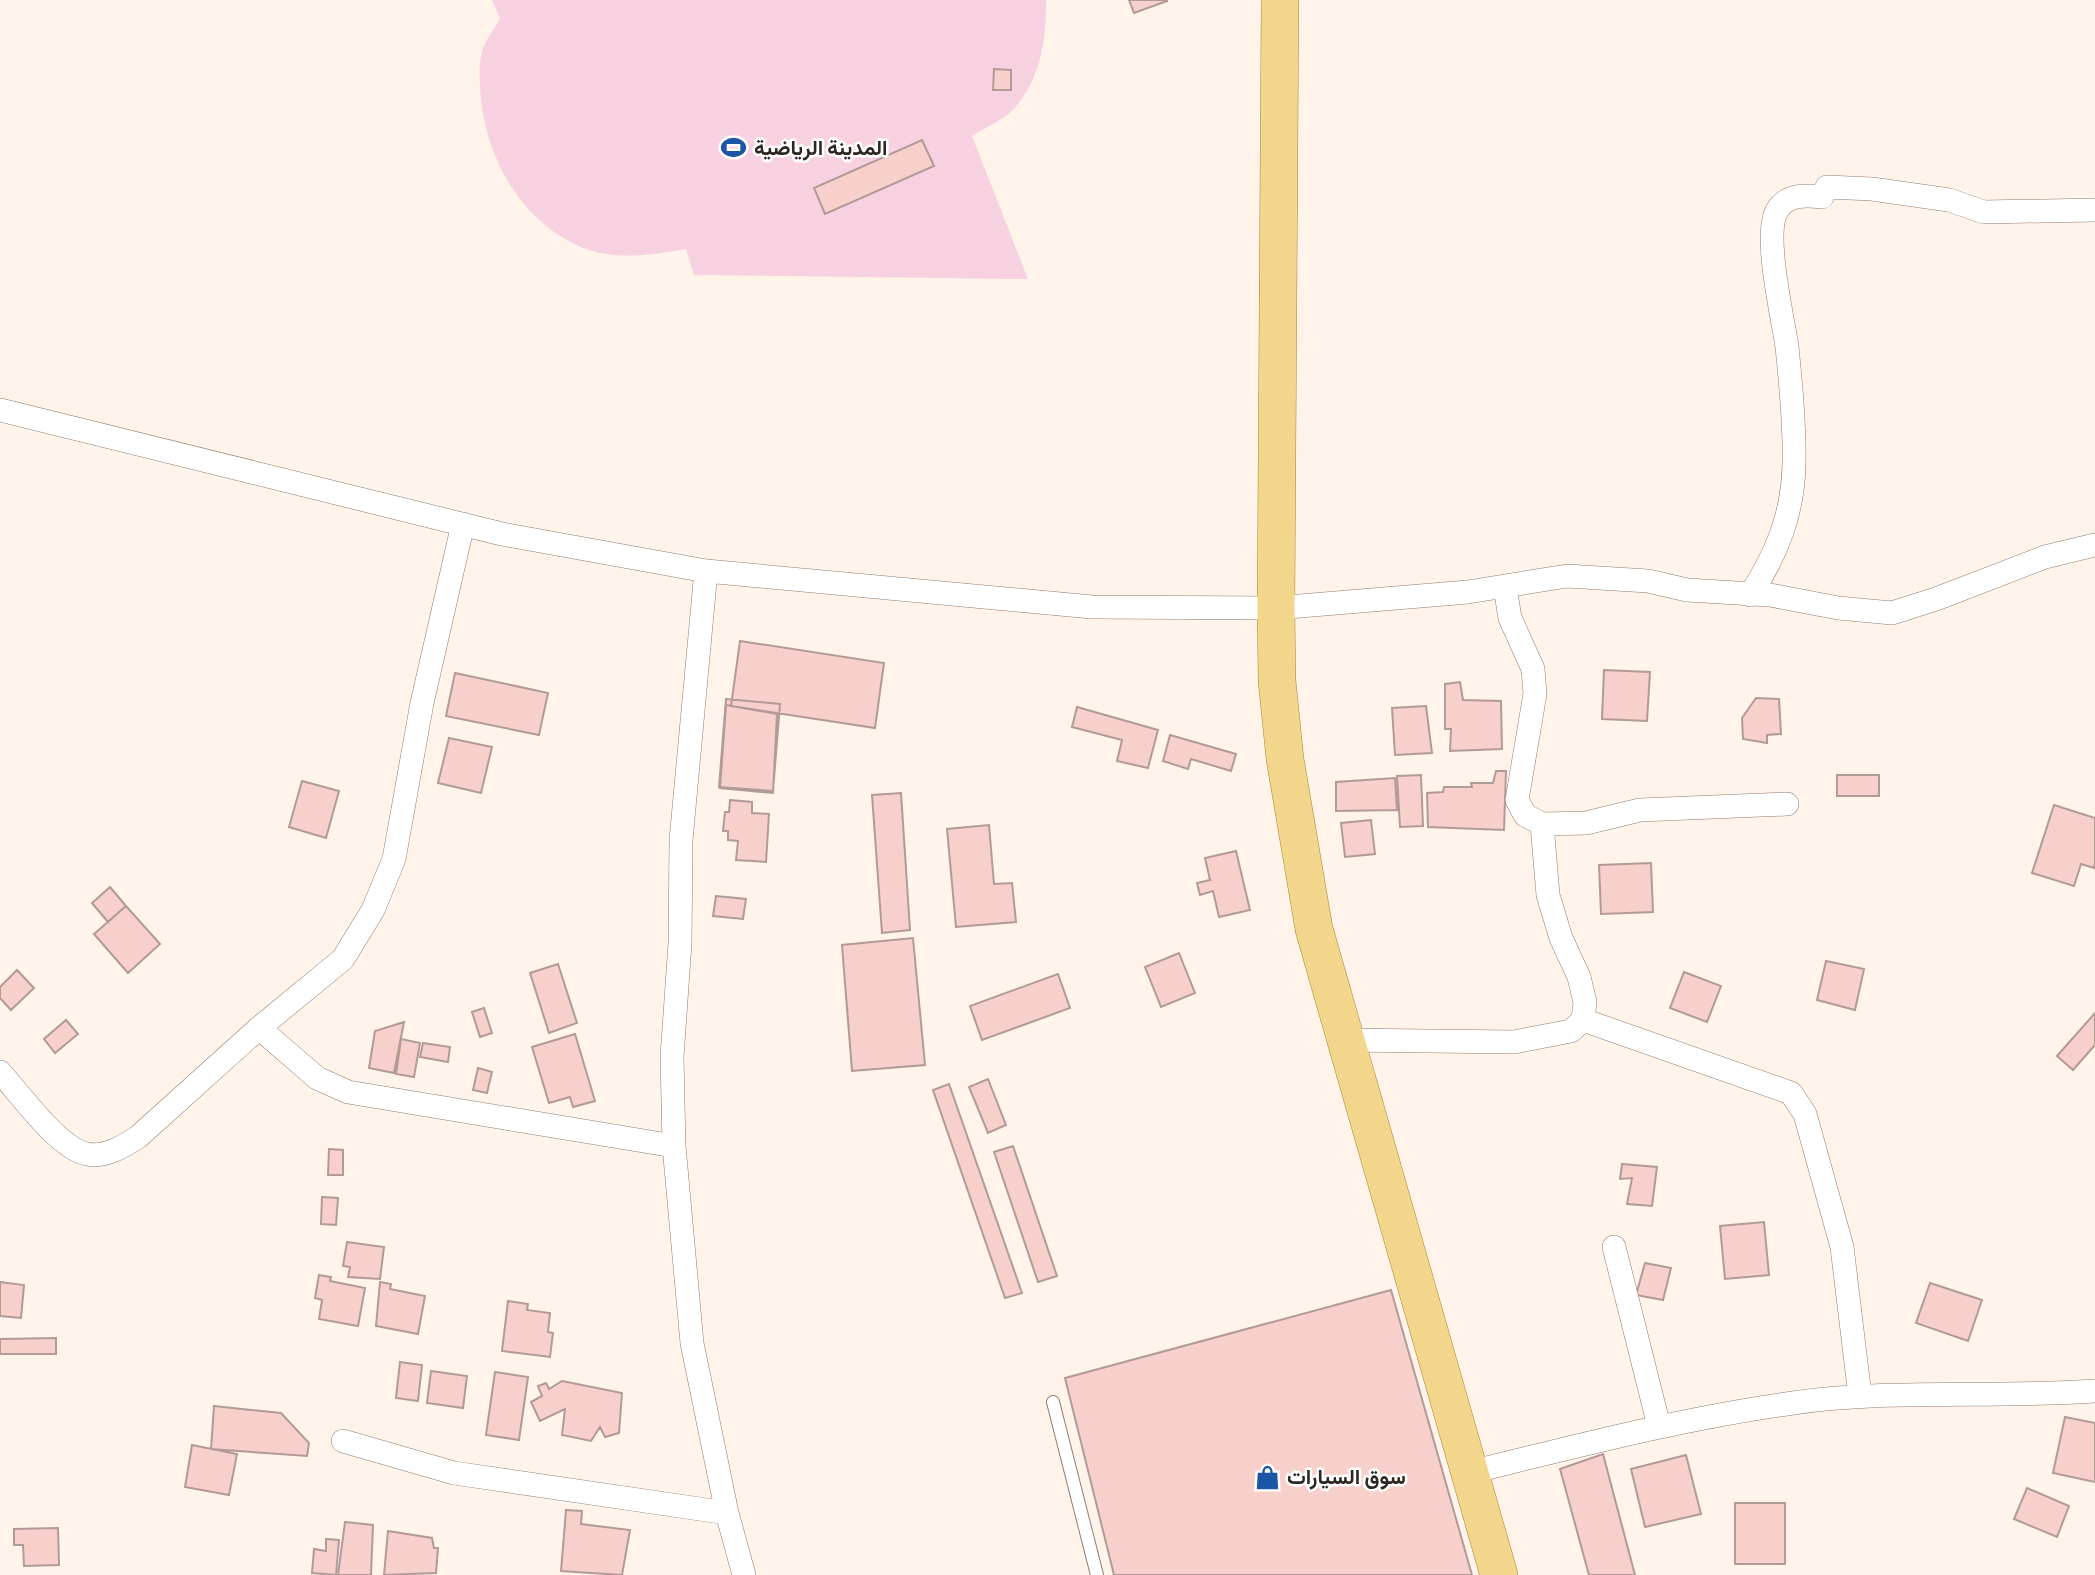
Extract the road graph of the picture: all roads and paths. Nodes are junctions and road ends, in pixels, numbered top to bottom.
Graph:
1 (1280, 0) edge
2 (2095, 210) edge
3 (0, 410) edge
4 (463, 524) junction
5 (2095, 545) edge
6 (706, 571) junction
7 (1505, 587) junction
8 (1750, 595) junction
9 (1276, 608) junction
10 (1787, 804) dead end
11 (1542, 824) junction
12 (1583, 1020) junction
13 (260, 1028) junction
14 (1344, 1040) junction
15 (0, 1072) edge
16 (674, 1146) junction
17 (1614, 1247) dead end
18 (2095, 1391) edge
19 (1860, 1396) junction
20 (1053, 1402) dead end
21 (1658, 1426) junction
22 (343, 1441) dead end
23 (1471, 1472) junction
24 (727, 1513) junction
25 (744, 1575) edge
26 (1097, 1575) edge
27 (1499, 1575) edge

1 - 9 main road
2 - 8 street
3 - 4 street
4 - 6 street
4 - 13 street
5 - 8 street
6 - 9 street
6 - 16 street
7 - 8 street
7 - 9 street
7 - 11 street
9 - 14 main road
10 - 11 street
11 - 12 street
12 - 14 street
12 - 19 street
13 - 15 street
13 - 16 street
14 - 23 main road
16 - 24 street
17 - 21 street
18 - 19 street
19 - 21 street
20 - 26 lane
21 - 23 street
22 - 24 street
23 - 27 main road
24 - 25 street

